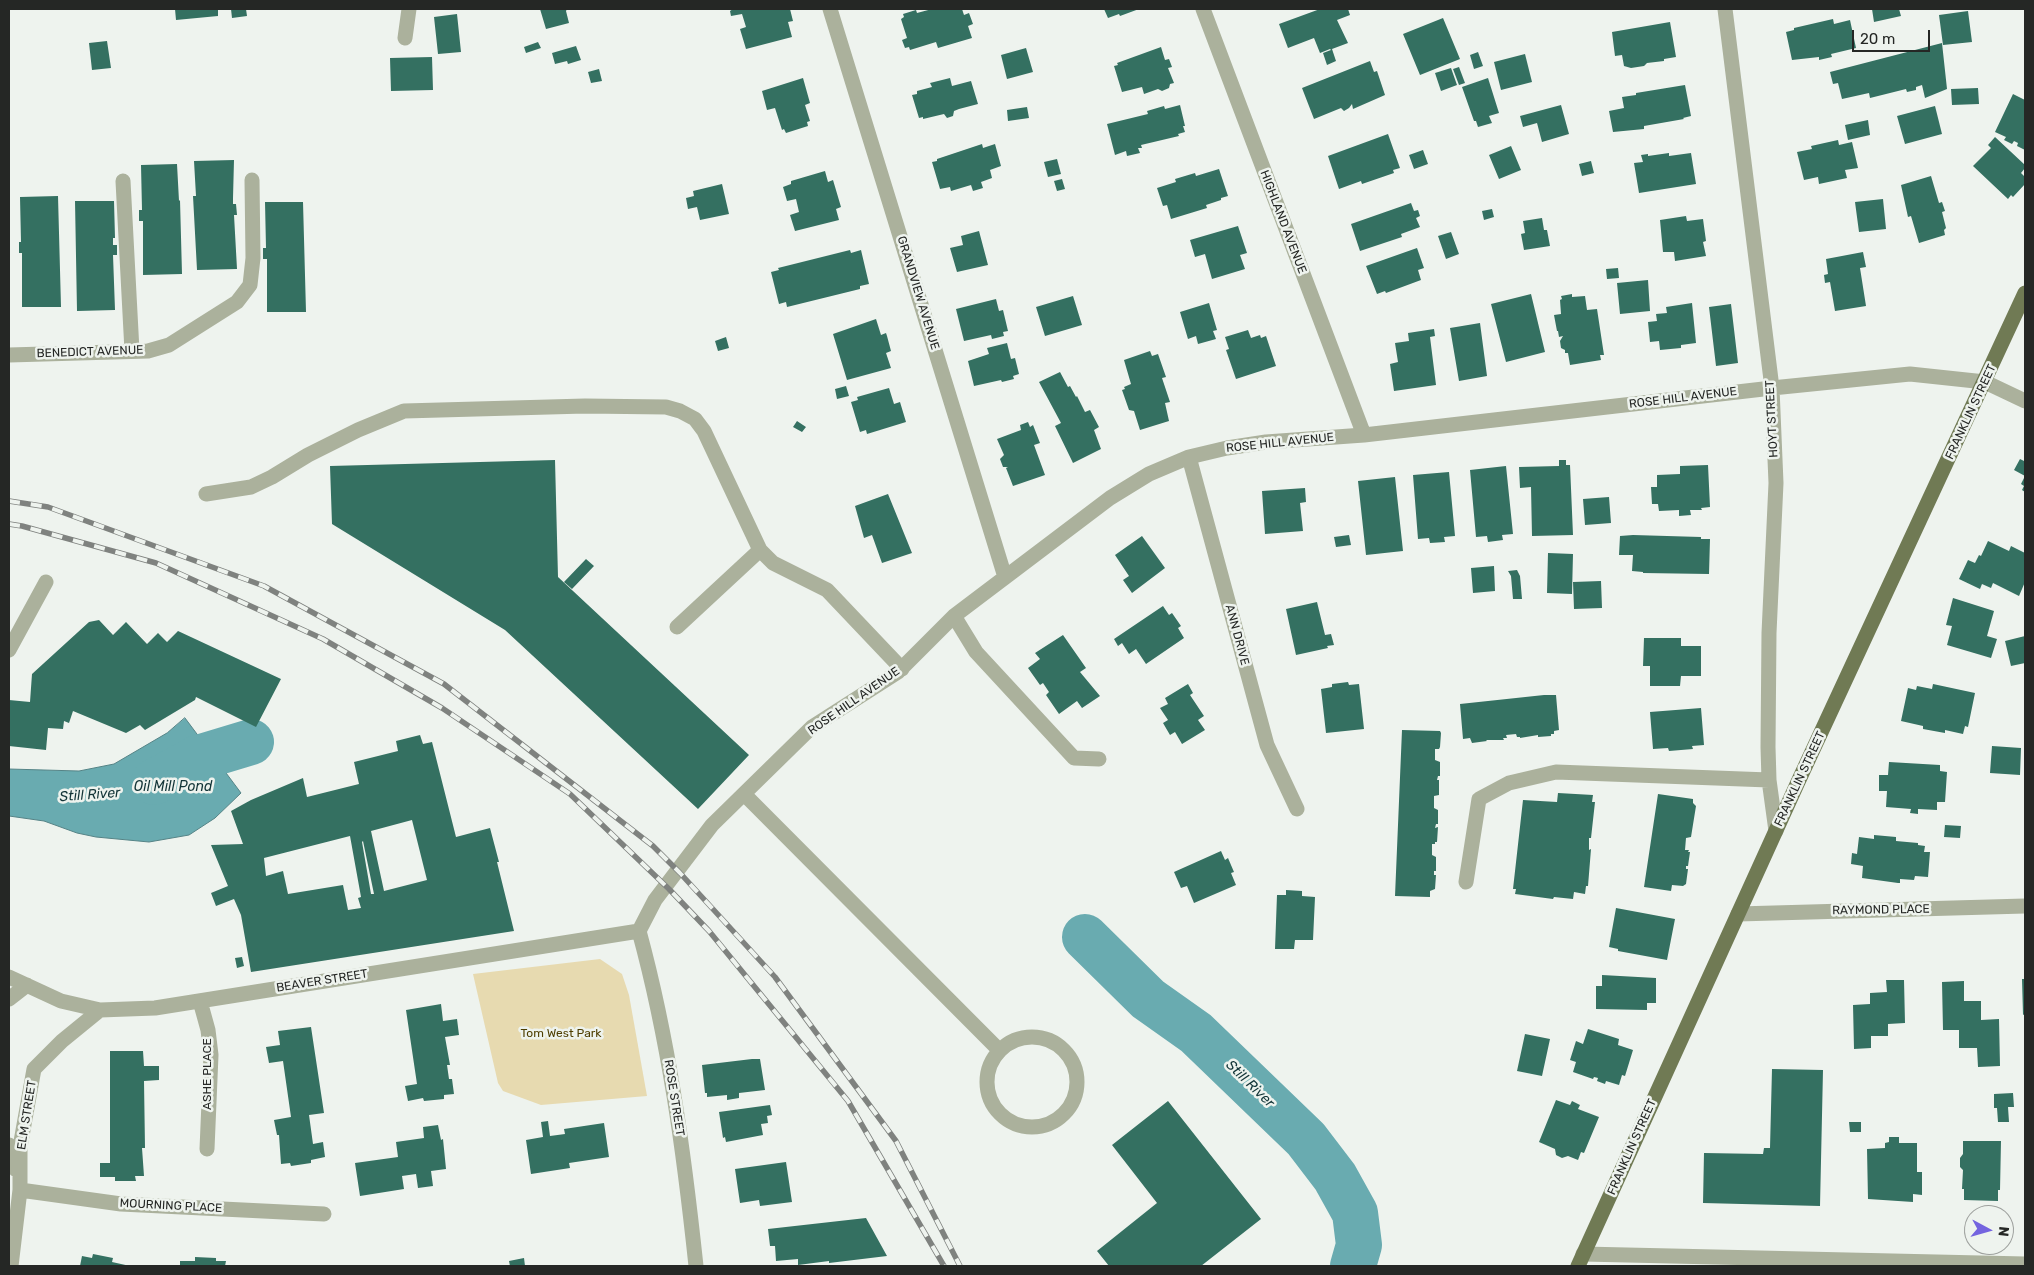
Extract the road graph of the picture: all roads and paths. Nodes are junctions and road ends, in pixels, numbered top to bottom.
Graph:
1 (409, 9) edge
2 (830, 9) edge
3 (1203, 9) edge
4 (1725, 9) edge
5 (405, 38) dead end
6 (252, 180) dead end
7 (123, 181) dead end
8 (2025, 293) edge
9 (132, 351) junction
10 (9, 355) edge
11 (1985, 382) junction
12 (1772, 388) junction
13 (2025, 401) edge
14 (1364, 435) junction
15 (1189, 457) junction
16 (206, 494) dead end
17 (760, 550) junction
18 (1005, 577) junction
19 (46, 582) dead end
20 (954, 616) junction
21 (677, 627) dead end
22 (9, 650) edge
23 (902, 668) junction
24 (1099, 759) dead end
25 (1769, 780) junction
26 (744, 794) junction
27 (1297, 809) dead end
28 (1776, 831) junction
29 (1466, 882) dead end
30 (2025, 906) edge
31 (1738, 914) junction
32 (639, 932) junction
33 (9, 977) edge
34 (27, 986) junction
35 (9, 999) edge
36 (200, 1001) junction
37 (100, 1010) junction
38 (999, 1050) junction
39 (9, 1145) edge
40 (207, 1149) dead end
41 (20, 1190) junction
42 (324, 1214) dead end
43 (1581, 1260) edge
44 (1812, 1263) edge
45 (1844, 1263) edge
46 (2025, 1264) edge
47 (11, 1266) edge
48 (696, 1266) edge

1 - 5 street
2 - 18 street, GRANDVIEW AVENUE
3 - 14 street, HIGHLAND AVENUE
4 - 12 street, HOYT STREET
6 - 9 street, BENEDICT AVENUE
7 - 9 street
8 - 11 main road, FRANKLIN STREET
9 - 10 street, BENEDICT AVENUE
11 - 12 street, ROSE HILL AVENUE
11 - 13 street, ROSE HILL AVENUE
11 - 28 main road, FRANKLIN STREET
12 - 14 street, ROSE HILL AVENUE
12 - 25 street, HOYT STREET
14 - 15 street, ROSE HILL AVENUE
15 - 18 street, ROSE HILL AVENUE
15 - 27 street, ANN DRIVE
16 - 17 street
17 - 21 street
17 - 23 street
18 - 20 street, ROSE HILL AVENUE
19 - 22 street
20 - 23 street, ROSE HILL AVENUE
20 - 24 street
23 - 26 street, ROSE HILL AVENUE
25 - 28 street, HOYT STREET
25 - 29 street
26 - 32 street, ROSE HILL AVENUE
26 - 38 street
28 - 31 main road, FRANKLIN STREET
30 - 31 street, RAYMOND PLACE
31 - 43 main road, FRANKLIN STREET
32 - 36 street, BEAVER STREET
32 - 48 street, ROSE STREET
33 - 34 street, BEAVER STREET
34 - 35 street
34 - 37 street, BEAVER STREET
36 - 37 street, BEAVER STREET
36 - 40 street, ASHE PLACE
37 - 41 street, ELM STREET
38 - 38 street
39 - 41 street, ELM STREET
41 - 42 street, MOURNING PLACE
41 - 47 street, ELM STREET
43 - 44 street
44 - 45 street
45 - 46 street

